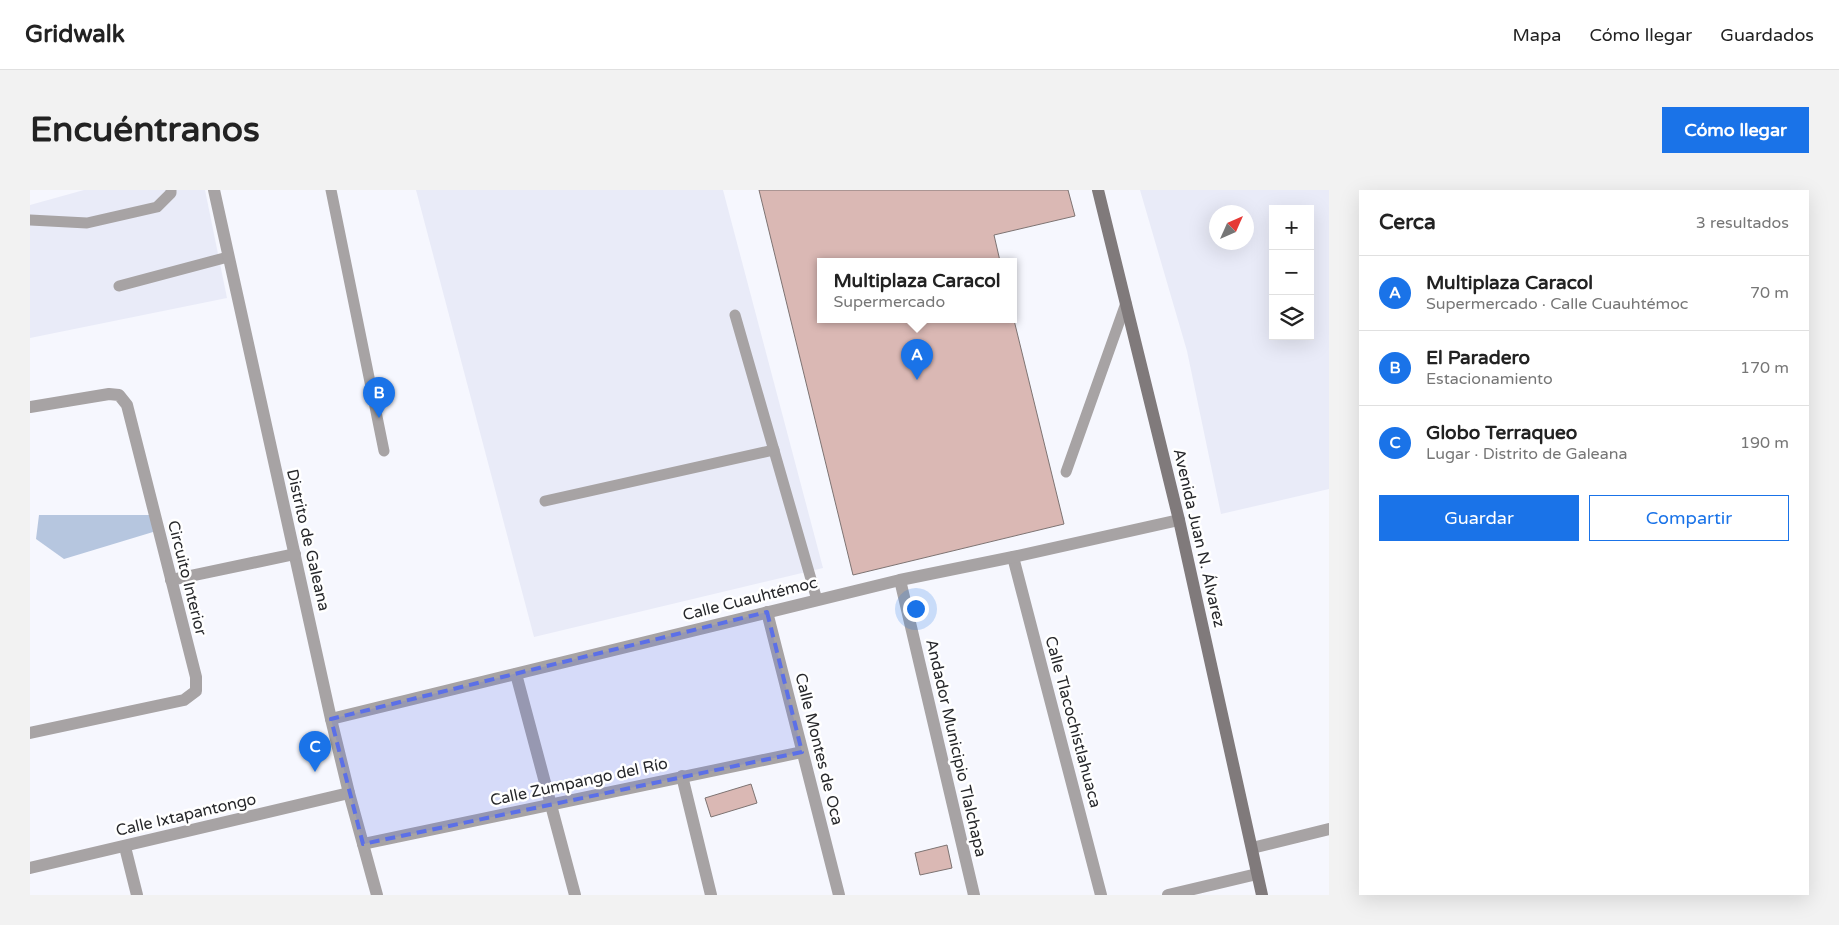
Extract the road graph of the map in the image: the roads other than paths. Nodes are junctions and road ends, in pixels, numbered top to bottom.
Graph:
1 (171, 190) edge
2 (214, 190) edge
3 (331, 190) edge
4 (1098, 190) edge
5 (30, 220) edge
6 (228, 257) junction
7 (119, 286) dead end
8 (1126, 303) junction
9 (735, 315) dead end
10 (30, 407) edge
11 (774, 450) junction
12 (384, 451) dead end
13 (1066, 472) dead end
14 (545, 501) dead end
15 (1179, 520) junction
16 (295, 554) junction
17 (1013, 557) junction
18 (170, 580) junction
19 (900, 580) junction
20 (817, 600) junction
21 (767, 612) junction
22 (516, 674) junction
23 (331, 718) junction
24 (30, 733) edge
25 (802, 752) junction
26 (682, 776) junction
27 (349, 793) junction
28 (552, 805) junction
29 (1329, 830) edge
30 (363, 844) junction
31 (125, 847) junction
32 (1252, 848) junction
33 (30, 868) edge
34 (1257, 874) junction
35 (136, 895) edge
36 (377, 895) edge
37 (575, 895) edge
38 (711, 895) edge
39 (839, 895) edge
40 (974, 895) edge
41 (1101, 895) edge
42 (1168, 895) edge
43 (1262, 895) edge

1 - 5 lane
2 - 6 street, Distrito de Galeana
3 - 12 lane
4 - 8 main road, Avenida Juan N. Álvarez
6 - 7 lane
6 - 16 street, Distrito de Galeana
8 - 13 lane
8 - 15 main road, Avenida Juan N. Álvarez
9 - 11 lane
10 - 18 street, Circuito Interior
11 - 14 lane
11 - 20 lane
15 - 17 street, Calle Cuauhtémoc
15 - 32 main road, Avenida Juan N. Álvarez
16 - 18 street
16 - 23 street, Distrito de Galeana
17 - 19 street, Calle Cuauhtémoc
17 - 41 street, Calle Tlacochistlahuaca
18 - 24 street, Circuito Interior
19 - 20 street, Calle Cuauhtémoc
19 - 40 street, Andador Municipio Tlalchapa
20 - 21 street, Calle Cuauhtémoc
21 - 22 street, Calle Cuauhtémoc
21 - 25 street, Calle Montes de Oca
22 - 23 street, Calle Cuauhtémoc
22 - 28 street
23 - 27 street, Distrito de Galeana
25 - 26 street, Calle Zumpango del Río
25 - 39 street, Calle Montes de Oca
26 - 28 street, Calle Zumpango del Río
26 - 38 street
27 - 30 street, Distrito de Galeana
27 - 31 street, Calle Ixtapantongo
28 - 30 street, Calle Zumpango del Río
28 - 37 street
29 - 32 street
30 - 36 street, Distrito de Galeana
31 - 33 street, Calle Ixtapantongo
31 - 35 street
32 - 34 main road, Avenida Juan N. Álvarez
34 - 42 street
34 - 43 main road, Avenida Juan N. Álvarez

